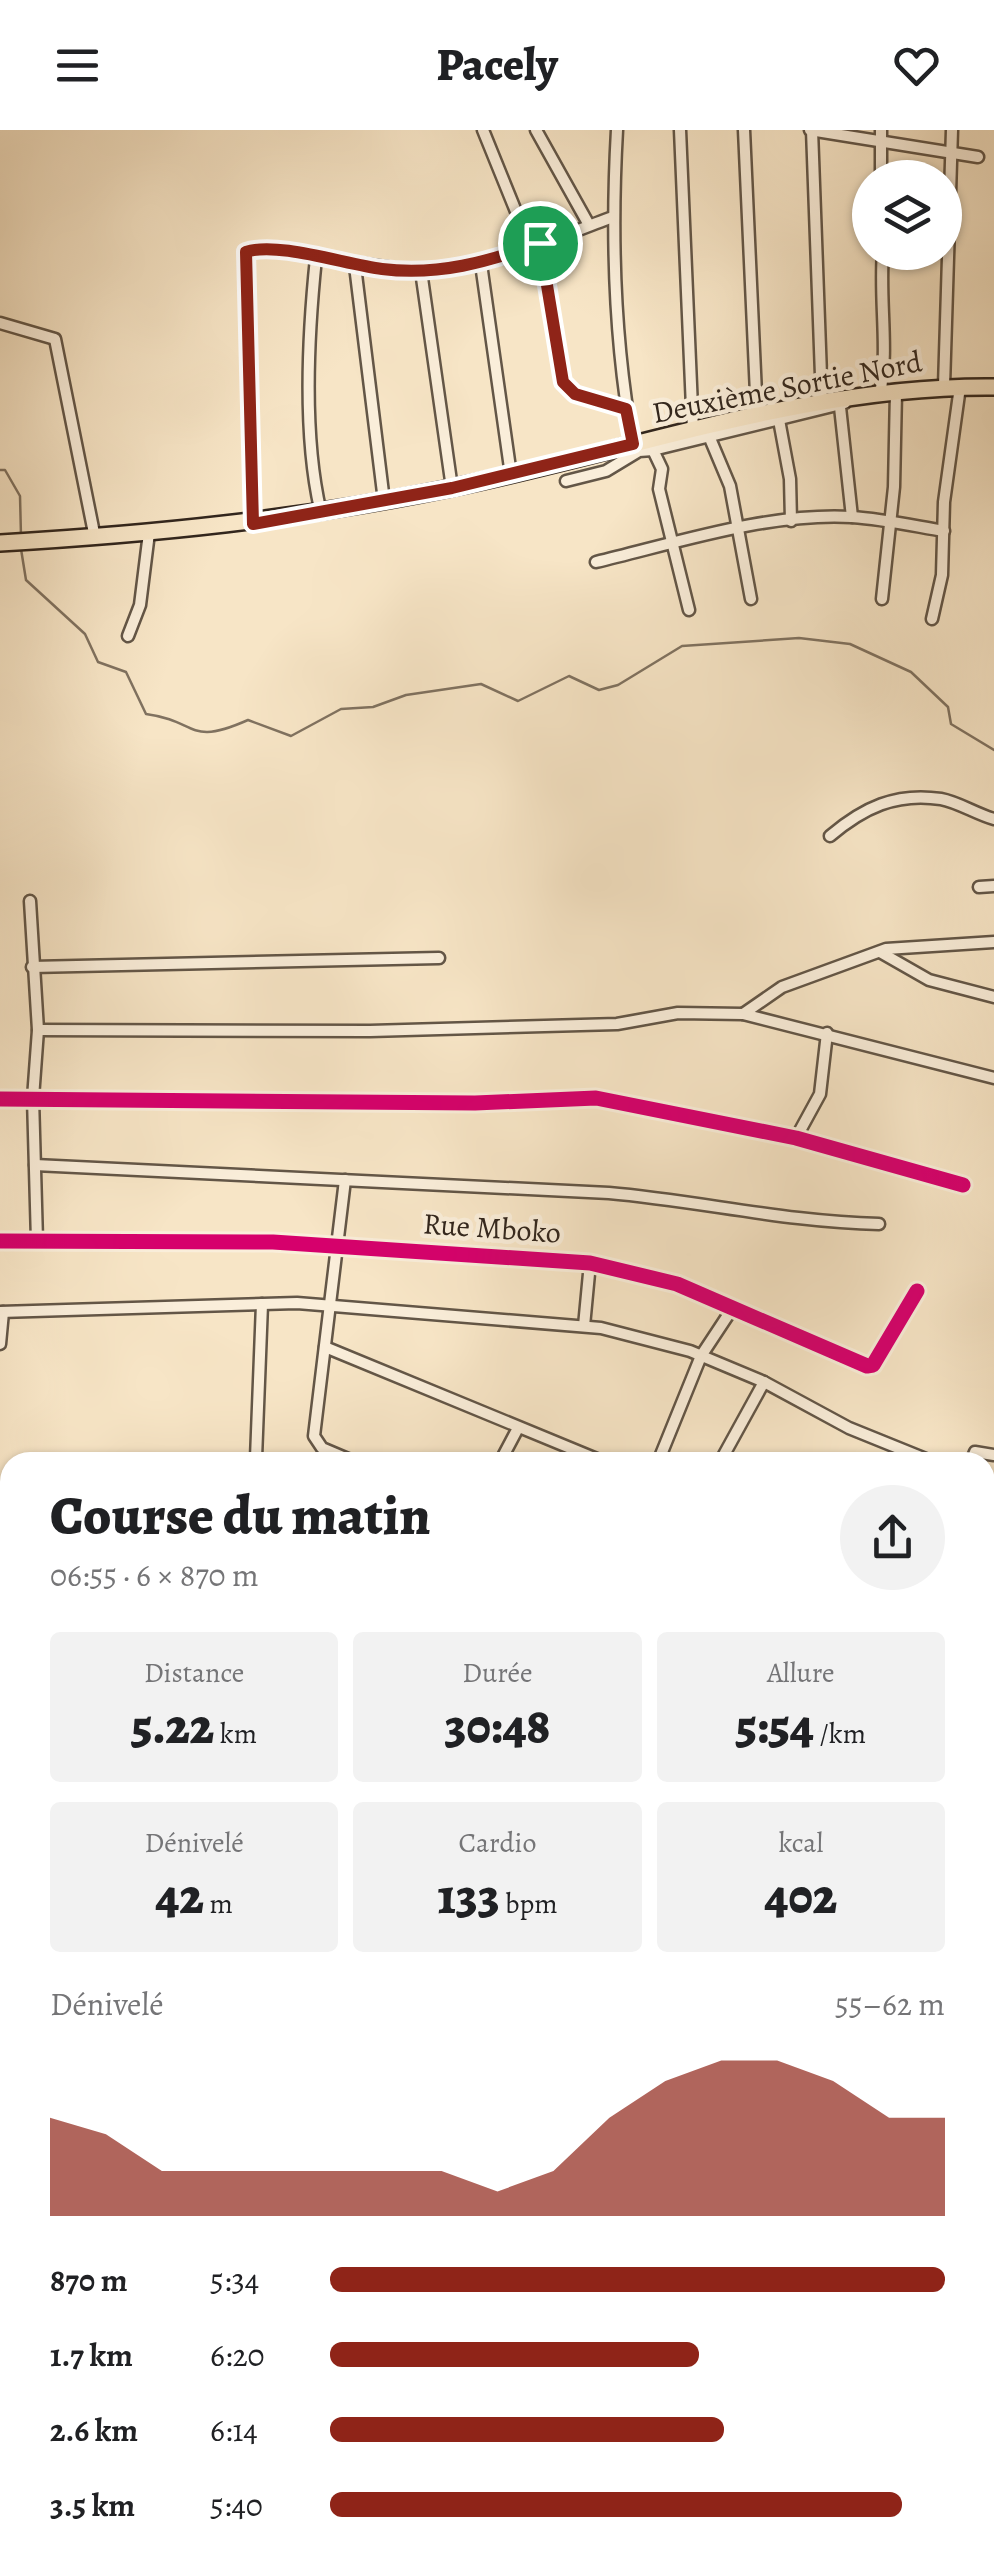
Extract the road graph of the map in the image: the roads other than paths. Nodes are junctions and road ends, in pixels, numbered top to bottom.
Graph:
1 (483, 130) edge
2 (536, 130) edge
3 (618, 130) edge
4 (680, 130) edge
5 (744, 130) edge
6 (811, 130) edge
7 (952, 130) edge
8 (880, 135) edge
9 (950, 150) junction
10 (978, 157) dead end
11 (881, 160) edge
12 (613, 216) junction
13 (590, 225) junction
14 (535, 245) junction
15 (316, 258) junction
16 (481, 264) junction
17 (355, 266) junction
18 (883, 270) edge
19 (421, 271) junction
20 (0, 323) edge
21 (952, 387) junction
22 (994, 387) edge
23 (888, 393) junction
24 (847, 402) junction
25 (822, 403) junction
26 (626, 409) junction
27 (757, 416) junction
28 (779, 420) junction
29 (702, 434) junction
30 (633, 444) junction
31 (653, 450) junction
32 (511, 475) junction
33 (566, 481) dead end
34 (452, 488) junction
35 (384, 501) junction
36 (322, 513) junction
37 (852, 517) junction
38 (791, 521) junction
39 (891, 523) junction
40 (253, 524) junction
41 (738, 525) junction
42 (944, 531) junction
43 (149, 533) junction
44 (95, 538) junction
45 (15, 542) edge
46 (676, 545) junction
47 (596, 562) dead end
48 (882, 599) dead end
49 (751, 600) dead end
50 (689, 610) dead end
51 (932, 619) dead end
52 (128, 636) dead end
53 (994, 818) edge
54 (830, 836) dead end
55 (994, 886) edge
56 (979, 887) dead end
57 (30, 900) dead end
58 (994, 942) edge
59 (880, 952) junction
60 (440, 958) dead end
61 (32, 967) junction
62 (994, 997) edge
63 (743, 1014) junction
64 (38, 1030) junction
65 (827, 1034) junction
66 (994, 1078) edge
67 (33, 1098) junction
68 (0, 1099) edge
69 (796, 1138) junction
70 (35, 1165) junction
71 (346, 1180) junction
72 (963, 1185) dead end
73 (879, 1224) dead end
74 (0, 1240) edge
75 (37, 1240) junction
76 (341, 1245) junction
77 (590, 1263) junction
78 (916, 1291) dead end
79 (262, 1304) junction
80 (331, 1304) junction
81 (734, 1306) junction
82 (1, 1312) edge
83 (584, 1326) junction
84 (0, 1344) edge
85 (325, 1346) junction
86 (701, 1356) junction
87 (764, 1382) junction
88 (518, 1428) junction
89 (322, 1448) junction
90 (256, 1452) edge
91 (323, 1452) edge
92 (332, 1452) edge
93 (505, 1452) edge
94 (579, 1452) edge
95 (662, 1452) edge
96 (726, 1452) edge
97 (908, 1452) edge

1 - 14 street
2 - 13 street
3 - 12 street
4 - 29 street
5 - 27 street
6 - 8 street
6 - 25 street
7 - 9 street
8 - 9 street
8 - 11 street
9 - 10 street
9 - 21 street
12 - 13 street
12 - 26 street
13 - 14 street
14 - 16 street
14 - 26 street
15 - 17 street
15 - 36 street
15 - 40 street
16 - 19 street
16 - 32 street
17 - 19 street
17 - 35 street
18 - 23 street
19 - 34 street
20 - 44 street
21 - 22 main road, Deuxième Sortie Nord
21 - 23 main road, Deuxième Sortie Nord
21 - 42 street
23 - 24 main road, Deuxième Sortie Nord
23 - 39 street
24 - 25 main road, Deuxième Sortie Nord
24 - 28 street
24 - 37 street
25 - 27 main road, Deuxième Sortie Nord
26 - 30 street
27 - 29 main road, Deuxième Sortie Nord
28 - 29 street
28 - 38 street
29 - 30 main road, Deuxième Sortie Nord
29 - 31 street
29 - 41 street
30 - 32 main road, Deuxième Sortie Nord
31 - 33 street
31 - 46 street
32 - 34 main road, Deuxième Sortie Nord
34 - 35 main road, Deuxième Sortie Nord
35 - 36 main road, Deuxième Sortie Nord
36 - 40 main road, Deuxième Sortie Nord
37 - 38 street
37 - 39 street
38 - 41 street
39 - 42 street
39 - 48 street
40 - 43 main road, Deuxième Sortie Nord
41 - 46 street
41 - 49 street
42 - 51 street
43 - 44 main road, Deuxième Sortie Nord
43 - 52 street
44 - 45 main road, Deuxième Sortie Nord
46 - 47 street
46 - 50 street
53 - 54 street
55 - 56 street
57 - 61 street
58 - 59 street
59 - 62 street
59 - 63 street
60 - 61 street
61 - 64 street
63 - 64 street
63 - 65 street
64 - 67 street
65 - 66 street
65 - 69 street
67 - 68 street
67 - 69 street
67 - 70 street
69 - 72 street
70 - 71 street
70 - 75 street
71 - 73 street
71 - 76 street
74 - 75 street, Rue Mboko
75 - 76 street, Rue Mboko
76 - 77 street, Rue Mboko
76 - 80 street
77 - 81 street, Rue Mboko
77 - 83 street
78 - 81 street, Rue Mboko
79 - 80 street
79 - 82 street
79 - 90 street
80 - 83 street
80 - 85 street
81 - 86 street
82 - 84 street
83 - 86 street
85 - 88 street
85 - 89 street
86 - 87 street
86 - 95 street
87 - 96 street
87 - 97 street
88 - 93 street
88 - 94 street
89 - 91 street
89 - 92 street

